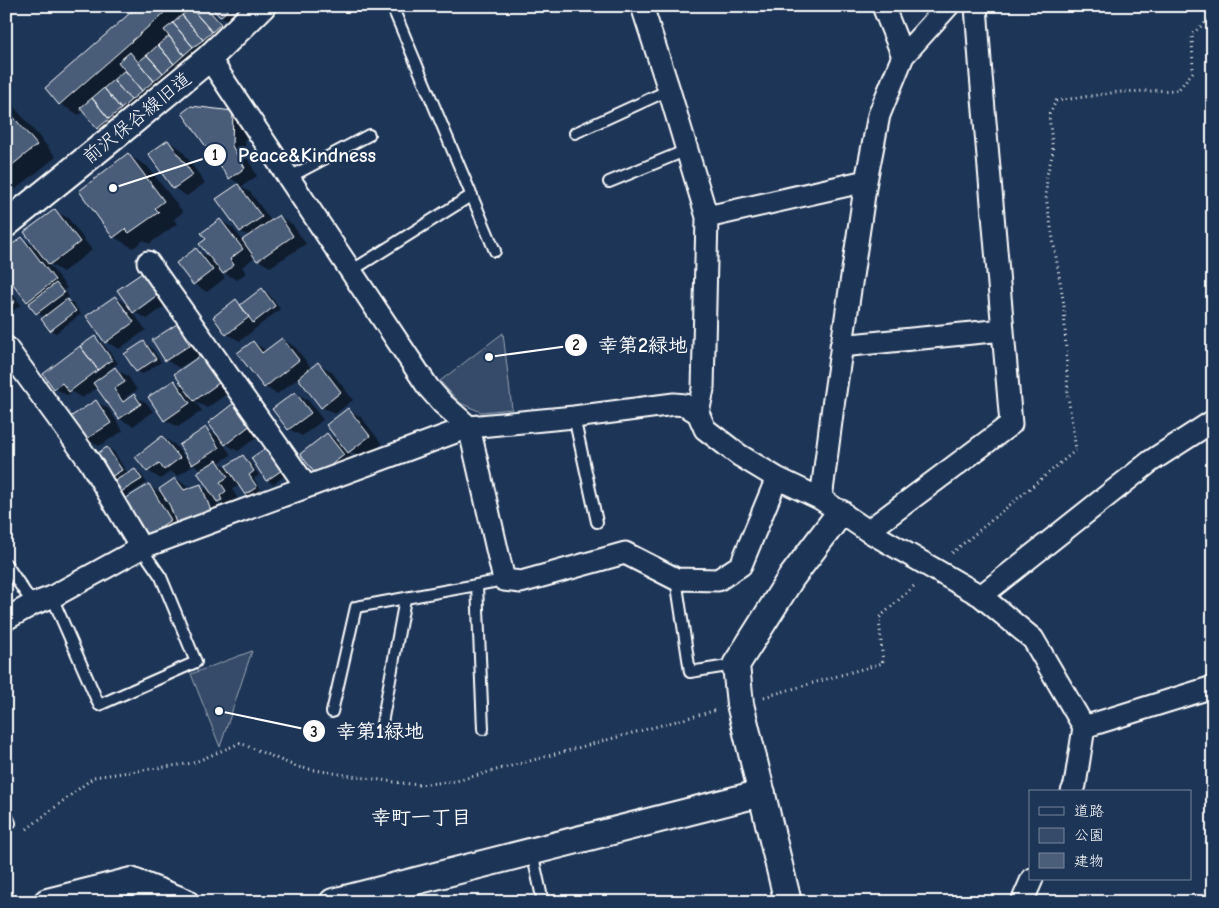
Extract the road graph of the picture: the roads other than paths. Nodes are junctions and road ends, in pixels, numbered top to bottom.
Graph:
1 (262, 6) edge
2 (392, 6) edge
3 (642, 6) edge
4 (883, 6) edge
5 (948, 6) edge
6 (976, 6) edge
7 (903, 56) junction
8 (209, 58) junction
9 (669, 90) junction
10 (575, 133) dead end
11 (369, 136) dead end
12 (686, 150) junction
13 (288, 178) junction
14 (866, 181) junction
15 (609, 182) dead end
16 (472, 195) junction
17 (707, 217) junction
18 (6, 224) edge
19 (495, 251) dead end
20 (148, 262) dead end
21 (351, 271) junction
22 (1003, 330) junction
23 (841, 346) junction
24 (6, 347) edge
25 (698, 413) junction
26 (574, 417) junction
27 (1213, 421) edge
28 (469, 427) junction
29 (777, 478) junction
30 (306, 486) junction
31 (830, 506) junction
32 (597, 522) dead end
33 (868, 531) junction
34 (141, 548) junction
35 (6, 564) edge
36 (676, 579) junction
37 (504, 580) junction
38 (478, 585) junction
39 (981, 596) junction
40 (405, 599) junction
41 (43, 601) junction
42 (6, 619) edge
43 (736, 665) junction
44 (1213, 687) edge
45 (332, 712) dead end
46 (382, 722) dead end
47 (1084, 727) junction
48 (483, 729) dead end
49 (1073, 790) edge
50 (762, 793) junction
51 (532, 851) junction
52 (1032, 880) edge
53 (47, 902) edge
54 (185, 902) edge
55 (333, 902) edge
56 (543, 902) edge
57 (788, 902) edge
58 (1022, 902) edge

1 - 8 street, 前沢保谷線旧道
2 - 16 lane
3 - 9 street
4 - 7 street
5 - 7 street
6 - 22 street
7 - 14 street
8 - 13 street
8 - 18 street, 前沢保谷線旧道
9 - 10 lane
9 - 12 street
11 - 13 lane
12 - 15 lane
12 - 17 street
13 - 21 street
14 - 17 street
14 - 23 street
16 - 19 lane
16 - 21 lane
17 - 25 street
20 - 30 street
21 - 28 street
22 - 23 street
22 - 33 street
23 - 31 street
24 - 34 street
25 - 26 street
25 - 29 street
26 - 28 street
26 - 32 lane
27 - 39 street
28 - 30 street
28 - 37 street
29 - 31 street
29 - 36 street
30 - 34 street
31 - 33 street
31 - 43 street
33 - 39 street
34 - 41 street
34 - 41 lane
35 - 41 lane
36 - 37 street
36 - 43 lane
37 - 38 lane
38 - 40 lane
38 - 48 lane
39 - 47 street
40 - 45 lane
40 - 46 lane
41 - 42 street
43 - 50 street
44 - 47 street
47 - 49 street
50 - 51 street
50 - 57 street
51 - 55 street
51 - 56 lane
52 - 58 street
53 - 54 street

